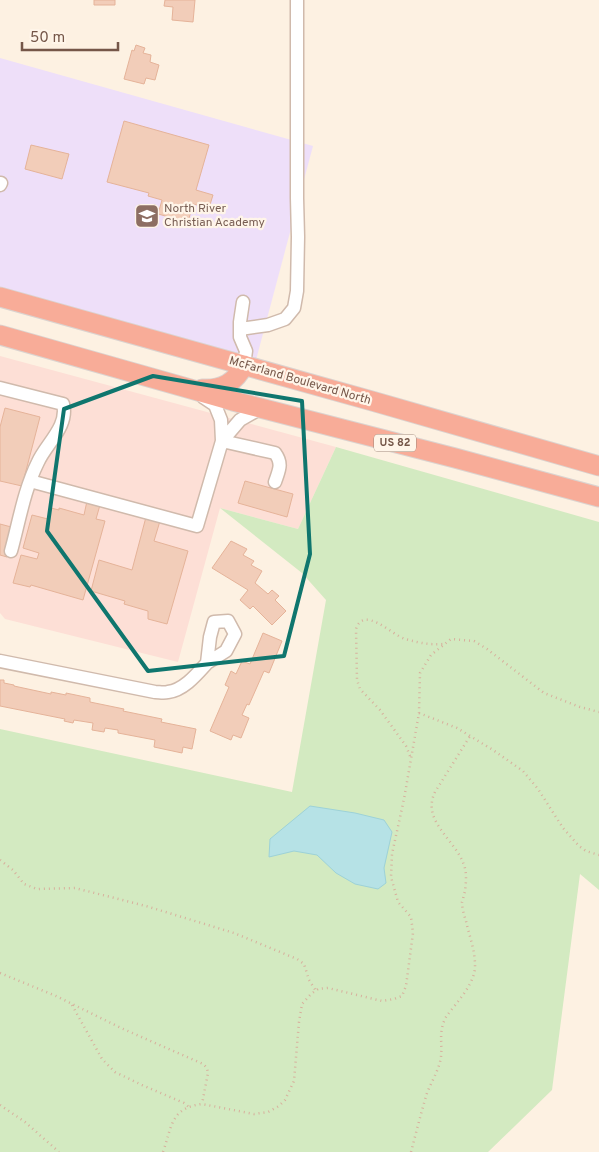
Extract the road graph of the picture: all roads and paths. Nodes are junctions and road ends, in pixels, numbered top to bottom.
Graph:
1 (297, 0) edge
2 (0, 297) edge
3 (243, 302) dead end
4 (0, 306) edge
5 (48, 310) junction
6 (240, 329) junction
7 (0, 335) edge
8 (244, 365) junction
9 (0, 388) edge
10 (191, 389) junction
11 (261, 408) junction
12 (222, 441) junction
13 (599, 466) edge
14 (30, 481) junction
15 (275, 482) dead end
16 (599, 497) edge
17 (11, 551) dead end
18 (446, 644) junction
19 (0, 661) edge
20 (207, 663) dead end
21 (599, 712) edge
22 (419, 713) junction
23 (470, 736) junction
24 (411, 758) junction
25 (599, 855) edge
26 (0, 860) edge
27 (0, 973) edge
28 (316, 990) junction
29 (71, 1004) junction
30 (202, 1104) junction
31 (0, 1105) edge
32 (189, 1108) junction
33 (59, 1152) edge
34 (163, 1152) edge
35 (411, 1152) edge

1 - 6 street
2 - 5 highway, McFarland Boulevard North
3 - 6 street
4 - 5 highway
5 - 8 highway, McFarland Boulevard North
6 - 8 street
7 - 10 highway, US 82
8 - 10 highway
8 - 13 highway, McFarland Boulevard North
9 - 14 street
10 - 11 highway, US 82
10 - 12 street
11 - 12 street
11 - 16 highway, US 82
12 - 14 street
12 - 15 street
14 - 17 street
18 - 21 path
18 - 22 path
18 - 24 path
19 - 20 street
22 - 23 path
22 - 24 path
23 - 25 path
23 - 35 path
24 - 28 path
26 - 28 path
27 - 29 path
28 - 30 path
29 - 30 path
29 - 32 path
30 - 32 path
31 - 33 path
32 - 34 path

